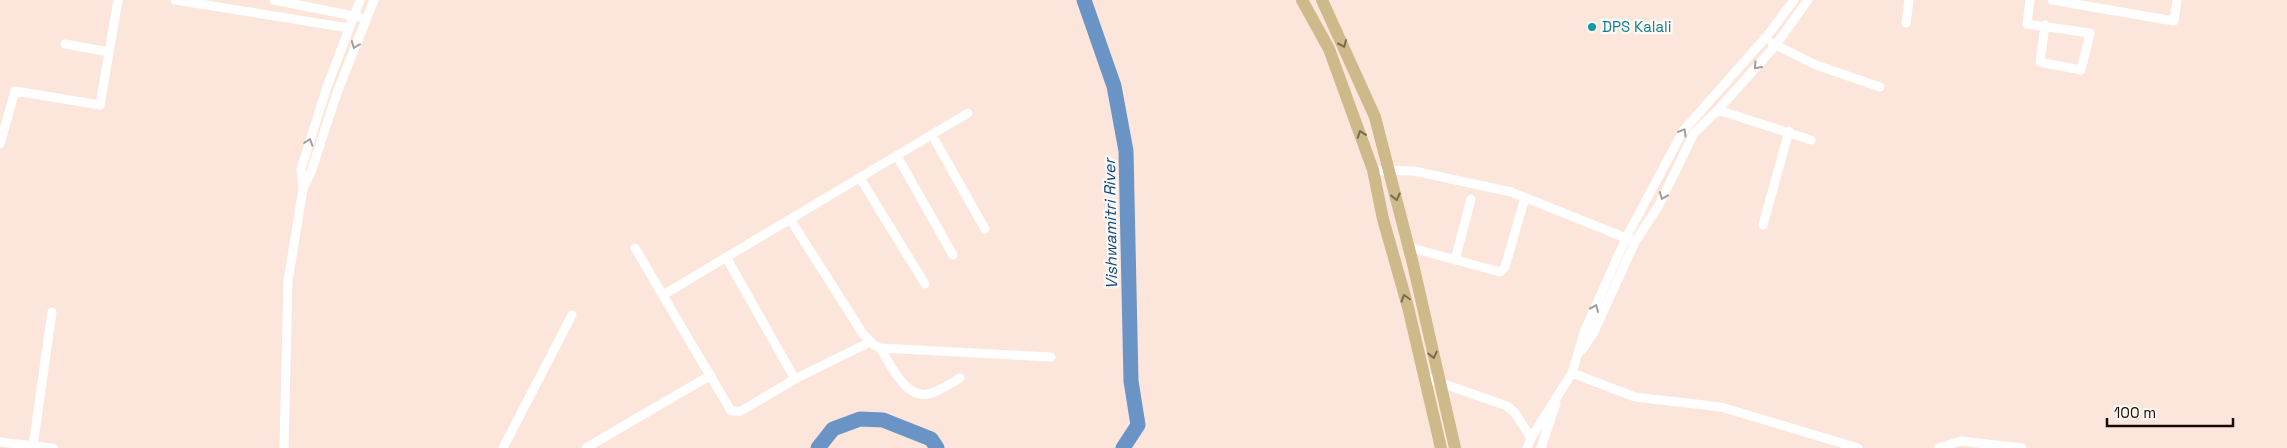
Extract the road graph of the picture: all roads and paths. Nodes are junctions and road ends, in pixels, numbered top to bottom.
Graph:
1 (118, 0) edge
2 (177, 0) edge
3 (274, 0) edge
4 (360, 0) edge
5 (374, 0) edge
6 (1302, 0) edge
7 (1322, 0) edge
8 (1794, 0) edge
9 (1808, 0) edge
10 (1909, 0) edge
11 (2030, 0) edge
12 (2052, 0) edge
13 (2177, 0) edge
14 (297, 2) edge
15 (354, 16) junction
16 (366, 19) junction
17 (1906, 23) dead end
18 (2045, 26) junction
19 (348, 28) junction
20 (1767, 36) junction
21 (65, 44) dead end
22 (1775, 46) junction
23 (109, 52) junction
24 (1880, 87) dead end
25 (1718, 110) junction
26 (968, 113) dead end
27 (4, 114) edge
28 (1788, 132) junction
29 (932, 135) junction
30 (1811, 140) dead end
31 (0, 144) edge
32 (897, 156) junction
33 (1373, 170) junction
34 (1389, 170) junction
35 (860, 178) junction
36 (303, 189) junction
37 (1525, 198) junction
38 (1471, 199) dead end
39 (790, 219) junction
40 (1763, 225) dead end
41 (985, 229) dead end
42 (1626, 238) junction
43 (1635, 242) junction
44 (1408, 246) junction
45 (635, 248) dead end
46 (953, 255) dead end
47 (726, 257) junction
48 (1455, 260) junction
49 (925, 284) dead end
50 (663, 295) junction
51 (52, 312) dead end
52 (572, 315) dead end
53 (870, 342) junction
54 (880, 348) junction
55 (1579, 354) junction
56 (1051, 357) dead end
57 (1572, 373) junction
58 (711, 375) junction
59 (1424, 377) junction
60 (960, 378) dead end
61 (796, 379) junction
62 (1439, 381) junction
63 (1560, 391) junction
64 (1531, 438) junction
65 (0, 442) edge
66 (15, 446) edge
67 (33, 446) junction
68 (53, 448) edge
69 (284, 448) edge
70 (503, 448) edge
71 (586, 448) edge
72 (1441, 448) edge
73 (1455, 448) edge
74 (1527, 448) edge
75 (1541, 448) edge
76 (1858, 448) edge
77 (1938, 448) edge
78 (2022, 448) edge

1 - 23 street
2 - 19 street
3 - 14 street
4 - 15 street
5 - 16 street
33 -> 6 main road
7 -> 34 main road
8 - 20 street
9 - 22 street
10 - 17 street
11 - 18 street
12 - 13 street
14 - 15 street
15 - 16 street
15 - 19 street
16 -> 36 street
18 - 18 street
36 -> 19 street
20 - 22 street
42 -> 20 street
21 - 23 street
22 - 24 street
22 -> 25 street
23 - 27 street
25 - 28 street
25 -> 43 street
26 - 29 street
27 - 31 street
28 - 30 street
28 - 40 street
29 - 32 street
29 - 41 street
32 - 35 street
32 - 46 street
33 - 34 street
59 -> 33 main road
34 - 37 street
34 -> 44 main road
35 - 39 street
35 - 49 street
36 - 69 street
37 - 42 street
37 - 48 street
38 - 48 street
39 - 47 street
39 - 53 street
42 - 43 street
55 -> 42 street
43 - 55 street
44 - 48 street
44 -> 62 main road
45 - 50 street
47 - 50 street
47 - 61 street
50 - 58 street
51 - 67 street
52 - 70 street
53 - 54 street
53 - 61 street
54 - 56 street
54 - 60 street
55 - 57 street
57 - 63 street
57 - 76 street
58 - 61 street
58 - 71 street
59 - 62 street
59 - 72 main road
62 - 64 street
62 - 73 main road
63 - 64 street
63 - 75 street
64 - 74 street
65 - 66 street
66 - 67 street
67 - 68 street
77 - 78 street

